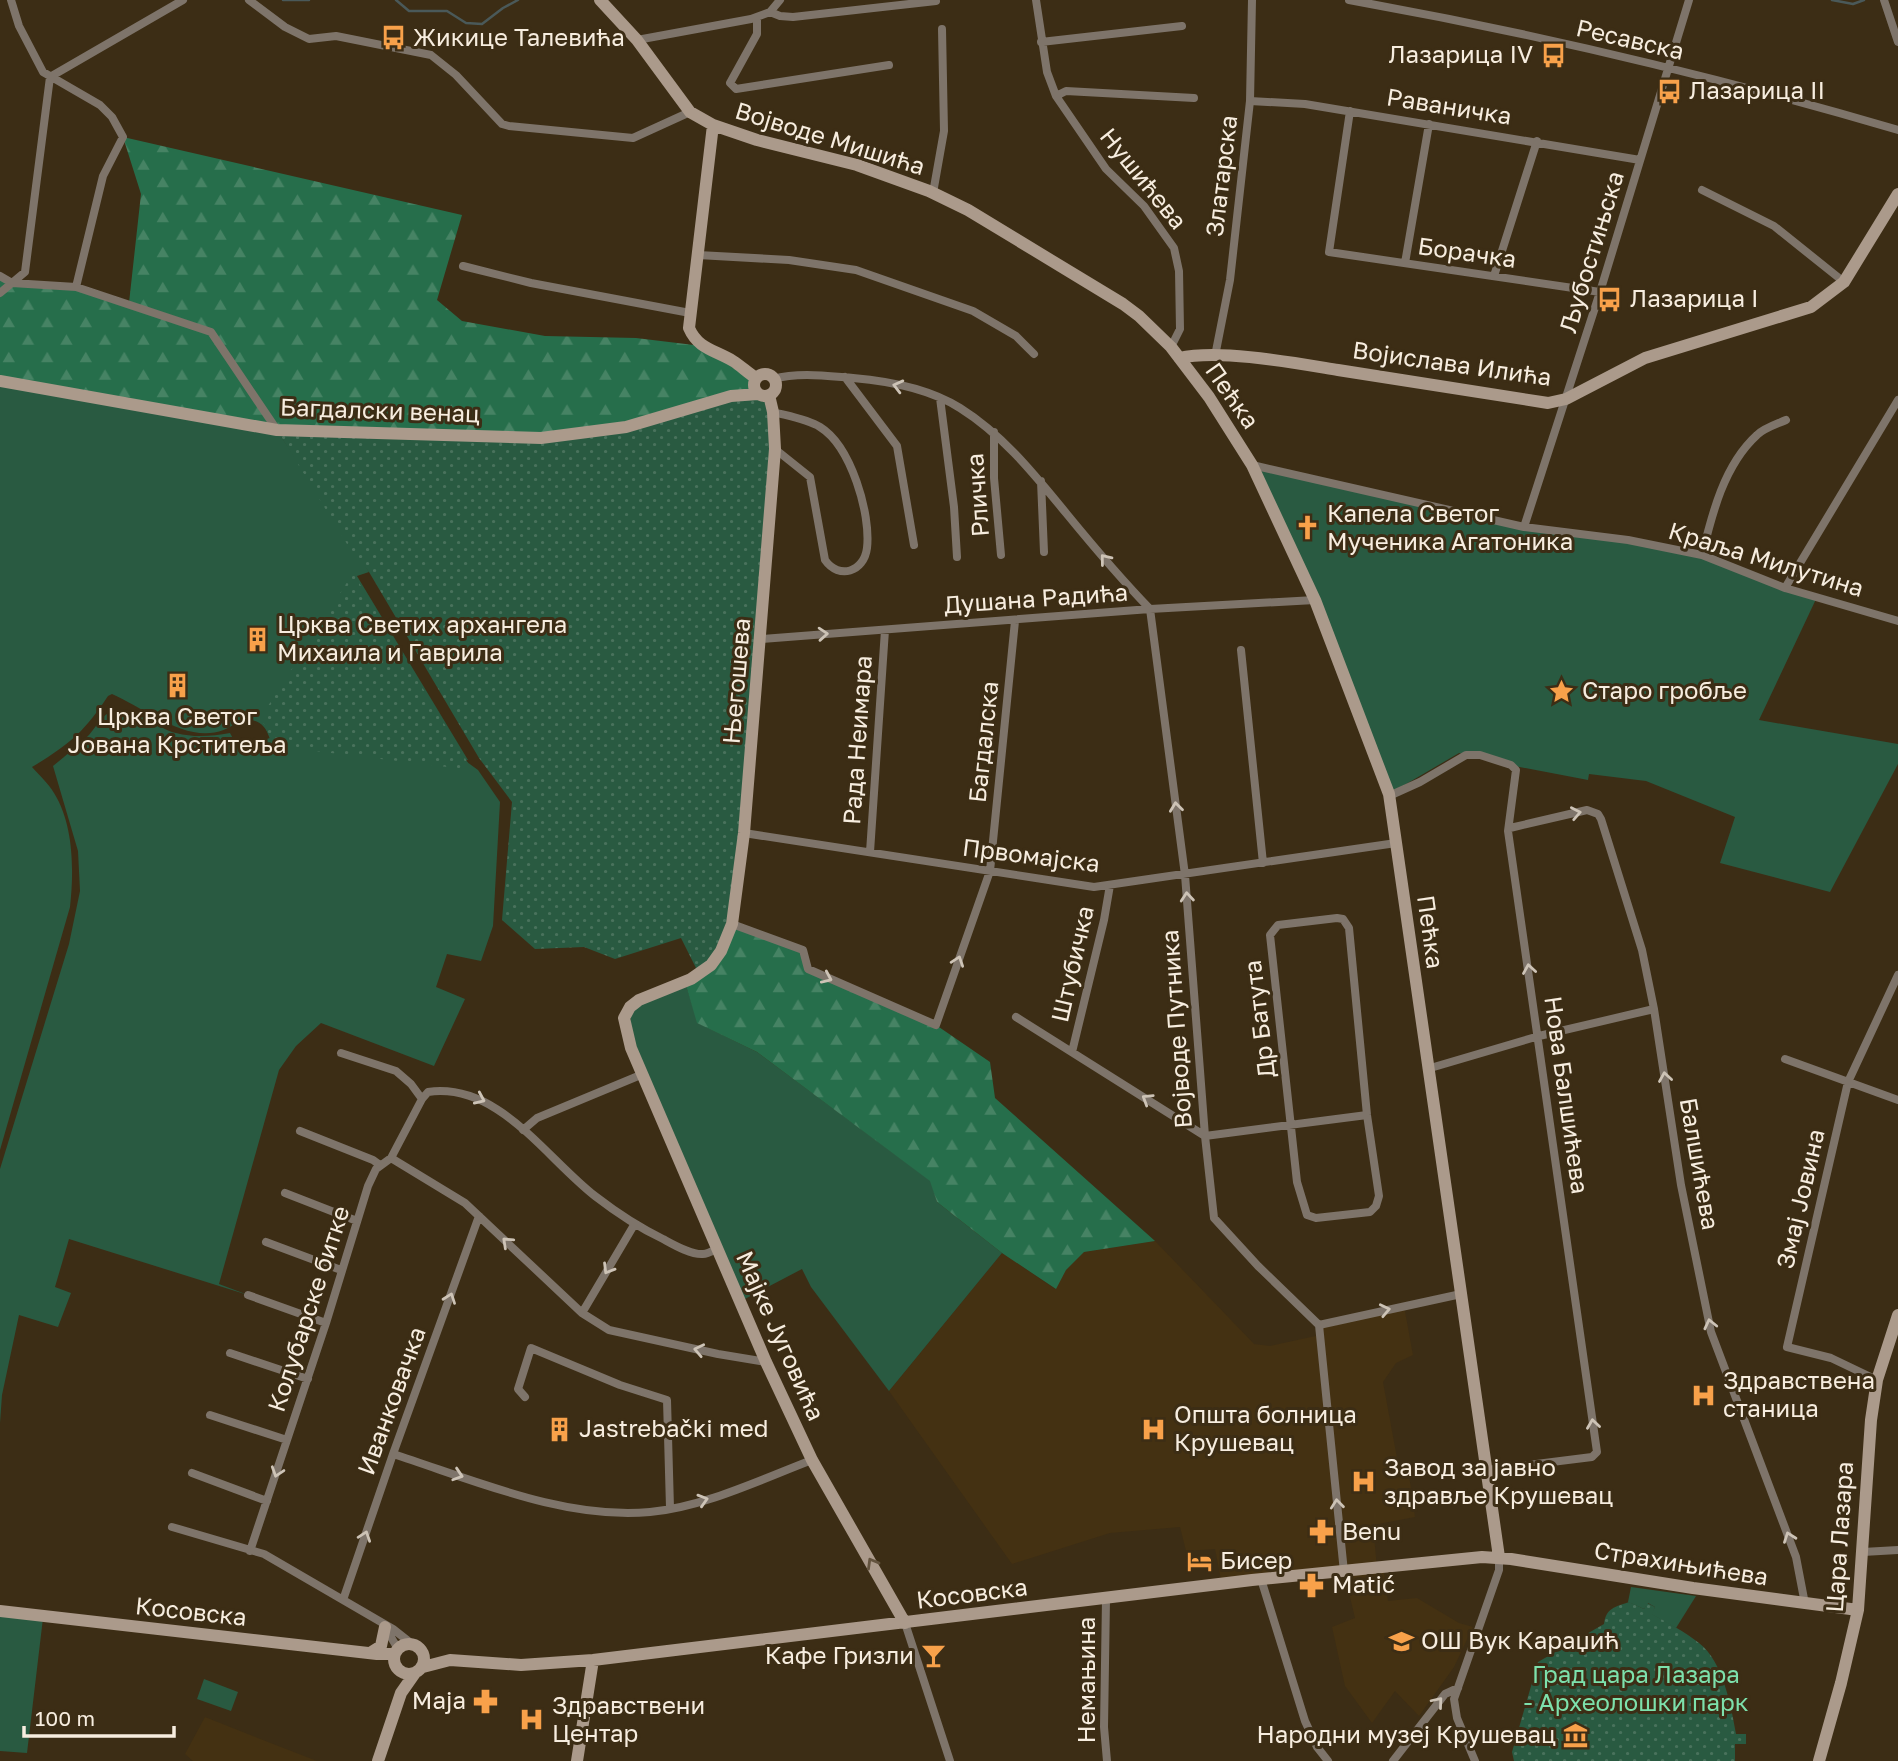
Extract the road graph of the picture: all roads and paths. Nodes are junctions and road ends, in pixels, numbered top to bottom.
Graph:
1 (11, 0) edge
2 (183, 0) edge
3 (250, 0) edge
4 (600, 0) edge
5 (780, 0) edge
6 (1036, 0) edge
7 (1251, 0) edge
8 (1349, 0) edge
9 (1689, 0) edge
10 (1884, 0) edge
11 (936, 1) edge
12 (770, 12) junction
13 (757, 17) junction
14 (1182, 26) dead end
15 (942, 29) dead end
16 (637, 40) junction
17 (1041, 41) junction
18 (1898, 42) edge
19 (889, 65) dead end
20 (1668, 68) junction
21 (50, 77) junction
22 (1056, 96) junction
23 (1194, 98) dead end
24 (1250, 100) junction
25 (1350, 111) junction
26 (690, 112) junction
27 (1429, 124) junction
28 (713, 125) junction
29 (1898, 130) edge
30 (1537, 141) junction
31 (1640, 160) junction
32 (1702, 190) dead end
33 (933, 193) junction
34 (1898, 194) edge
35 (698, 255) junction
36 (1405, 263) junction
37 (463, 266) dead end
38 (0, 276) edge
39 (1494, 276) junction
40 (1844, 282) junction
41 (12, 283) junction
42 (76, 287) junction
43 (1600, 292) junction
44 (0, 293) edge
45 (691, 313) junction
46 (1175, 353) junction
47 (1034, 354) dead end
48 (1215, 356) junction
49 (845, 377) junction
50 (756, 379) junction
51 (774, 379) junction
52 (0, 381) edge
53 (764, 395) junction
54 (940, 398) junction
55 (1566, 399) junction
56 (1898, 400) edge
57 (773, 412) junction
58 (1786, 419) dead end
59 (277, 430) junction
60 (993, 432) junction
61 (775, 449) junction
62 (1252, 465) junction
63 (1041, 481) junction
64 (1524, 527) junction
65 (914, 545) dead end
66 (1044, 552) dead end
67 (1002, 555) dead end
68 (1702, 555) junction
69 (957, 557) dead end
70 (1785, 588) junction
71 (1315, 600) junction
72 (1150, 609) junction
73 (1015, 621) junction
74 (1898, 621) edge
75 (885, 630) junction
76 (761, 639) junction
77 (1241, 650) dead end
78 (1389, 796) junction
79 (1510, 828) junction
80 (744, 832) junction
81 (1396, 843) junction
82 (870, 852) junction
83 (1263, 863) junction
84 (990, 871) junction
85 (1185, 875) junction
86 (1110, 886) junction
87 (732, 924) junction
88 (711, 965) joint
89 (1898, 975) edge
90 (1654, 1009) junction
91 (1016, 1017) dead end
92 (1539, 1036) junction
93 (1072, 1052) junction
94 (341, 1053) dead end
95 (1785, 1059) dead end
96 (1427, 1069) junction
97 (643, 1074) junction
98 (1848, 1082) junction
99 (425, 1095) junction
100 (1898, 1100) edge
101 (1367, 1115) junction
102 (1292, 1123) junction
103 (523, 1130) junction
104 (300, 1131) dead end
105 (1205, 1136) junction
106 (391, 1158) junction
107 (380, 1165) junction
108 (285, 1192) dead end
109 (480, 1216) junction
110 (357, 1221) junction
111 (634, 1225) junction
112 (266, 1241) dead end
113 (718, 1248) junction
114 (341, 1270) junction
115 (1461, 1294) junction
116 (248, 1295) dead end
117 (582, 1313) junction
118 (1898, 1315) edge
119 (326, 1323) junction
120 (1319, 1325) junction
121 (230, 1353) dead end
122 (766, 1362) junction
123 (308, 1379) junction
124 (1877, 1380) junction
125 (525, 1397) dead end
126 (210, 1415) dead end
127 (287, 1440) junction
128 (393, 1454) junction
129 (812, 1460) junction
130 (1487, 1470) junction
131 (192, 1473) dead end
132 (267, 1501) junction
133 (670, 1508) junction
134 (172, 1527) dead end
135 (1898, 1550) edge
136 (250, 1551) junction
137 (1863, 1552) junction
138 (1499, 1558) junction
139 (1344, 1572) junction
140 (1261, 1579) junction
141 (1106, 1599) junction
142 (343, 1600) junction
143 (1805, 1604) junction
144 (1858, 1610) junction
145 (0, 1611) edge
146 (905, 1623) junction
147 (385, 1626) junction
148 (417, 1646) junction
149 (374, 1653) junction
150 (397, 1660) junction
151 (450, 1660) junction
152 (593, 1660) junction
153 (419, 1670) junction
154 (1458, 1688) junction
155 (401, 1693) junction
156 (378, 1761) edge
157 (577, 1761) edge
158 (950, 1761) edge
159 (1107, 1761) edge
160 (1328, 1761) edge
161 (1393, 1761) edge
162 (1475, 1761) edge
163 (1819, 1761) edge

1 - 21 street
2 - 21 street
3 - 26 street
4 - 16 street, Војводе Мишића
5 - 12 street
6 - 17 street, Нушићева
7 - 24 street, Златарска
8 - 20 street, Ресавска
9 - 20 street, Љубостињска
10 - 18 street
11 - 12 street
12 - 13 street
13 - 16 street
13 - 19 street
14 - 17 street
15 - 33 street
16 - 26 street, Војводе Мишића
17 - 22 street, Нушићева
20 - 29 street, Ресавска
20 - 31 street, Љубостињска
21 - 41 street
21 - 42 street
22 - 23 street
22 - 46 street, Нушићева
24 - 25 street, Раваничка
24 - 48 street, Златарска
25 - 27 street, Раваничка
25 - 36 street, Борачка
26 - 28 street, Војводе Мишића
27 - 30 street, Раваничка
27 - 36 street
28 - 33 street, Војводе Мишића
28 - 35 street
30 - 31 street, Раваничка
30 - 39 street
31 - 43 street, Љубостињска
32 - 40 street
33 - 46 street, Војводе Мишића
34 - 40 street, Војислава Илића
35 - 45 street
35 - 47 street
36 - 39 street, Борачка
37 - 45 street
38 - 41 street
39 - 43 street, Борачка
40 - 55 street, Војислава Илића
41 - 42 street
41 - 44 street
42 - 59 street
43 - 55 street, Љубостињска
45 - 50 street
46 - 48 street, Војислава Илића
46 - 62 street, Пећка
48 - 55 street, Војислава Илића
49 - 51 street
54 -> 49 street
49 - 65 street
50 - 51 street
50 - 53 street
51 - 53 street
52 - 59 street, Багдалски венац
53 - 57 street, Његошева
53 - 59 street, Багдалски венац
54 - 60 street
54 - 69 street
55 - 64 street, Љубостињска
56 - 70 street
57 - 61 street, Његошева
57 - 61 street
58 - 68 street
60 - 63 street
60 - 67 street, Рличка
61 - 76 street, Његошева
62 - 64 street, Краља Милутина
62 - 71 street, Пећка
63 - 66 street
72 -> 63 street
64 - 68 street, Краља Милутина
68 - 70 street, Краља Милутина
70 - 74 street, Краља Милутина
71 - 72 street, Душана Радића
71 - 78 street, Пећка
72 - 73 street, Душана Радића
85 -> 72 street, Војводе Путника
73 - 75 street, Душана Радића
73 - 84 street, Багдалска
76 -> 75 street, Душана Радића
75 - 82 street, Рада Неимара
76 - 80 street, Његошева
77 - 83 street
78 - 79 street, Нова Балшићева
78 - 81 street, Пећка
79 -> 90 street, Балшићева
92 -> 79 street, Нова Балшићева
80 - 82 street, Првомајска
80 - 87 street, Његошева
81 - 83 street, Првомајска
81 - 96 street, Пећка
82 - 84 street, Првомајска
83 - 85 street, Првомајска
84 - 86 street, Првомајска
87 -> 84 street, Багдалска
85 - 86 street, Првомајска
105 -> 85 street, Војводе Путника
86 - 93 street, Штубичка
87 - 88 street, Његошева
88 - 97 street, Мајке Југовића
89 - 98 street, Змај Јовина
90 - 92 street
143 -> 90 street, Балшићева
91 - 93 street
92 - 96 street
130 -> 92 street, Нова Балшићева
105 -> 93 street
94 - 99 street
95 - 98 street
96 - 115 street, Пећка
97 - 103 street
97 - 113 street, Мајке Југовића
98 - 100 street
98 - 124 street, Змај Јовина
99 -> 103 street
99 - 106 street
101 - 102 street
101 - 102 street, Др Батута
101 - 102 street, Др Батута
102 - 105 street
103 - 111 street
104 - 107 street
105 - 120 street, Војводе Путника
106 - 107 street
106 - 109 street
107 - 110 street, Колубарске битке
108 - 110 street
117 -> 109 street
128 -> 109 street, Иванковачка
110 - 114 street, Колубарске битке
111 - 113 street
111 -> 117 street
112 - 114 street
113 - 122 street, Мајке Југовића
114 - 119 street, Колубарске битке
120 -> 115 street
115 - 130 street, Пећка
116 - 119 street
122 -> 117 street
118 - 124 street, Цара Лазара
119 - 123 street, Колубарске битке
139 -> 120 street
121 - 123 street
122 - 129 street, Мајке Југовића
123 - 127 street, Колубарске битке
124 - 137 street, Цара Лазара
125 - 133 street
126 - 127 street
127 -> 132 street, Колубарске битке
128 -> 133 street
142 -> 128 street, Иванковачка
133 -> 129 street
146 -> 129 street, Мајке Југовића
130 - 138 street, Пећка
131 - 132 street
132 - 136 street, Колубарске битке
134 - 136 street
135 - 137 street
136 - 142 street
137 - 144 street, Цара Лазара
138 - 139 street, Косовска
138 - 143 street, Страхињићева
138 - 154 street
139 - 140 street, Косовска
140 - 141 street, Косовска
140 - 160 street
141 - 146 street, Косовска
141 - 159 street, Немањина
142 - 147 street
143 - 144 street, Страхињићева
144 - 163 street, Цара Лазара
145 - 149 street, Косовска
146 - 152 street, Косовска
146 - 158 street, Мајке Југовића
147 - 148 street
147 - 149 street
147 - 150 street
148 - 150 street, Косовска
148 - 151 street, Косовска
148 - 153 street
149 - 150 street, Косовска
150 - 153 street, Косовска
150 - 155 street
151 - 152 street, Косовска
151 - 153 street, Косовска
152 - 157 street
153 - 155 street
161 -> 154 street
154 - 162 street
155 - 156 street

